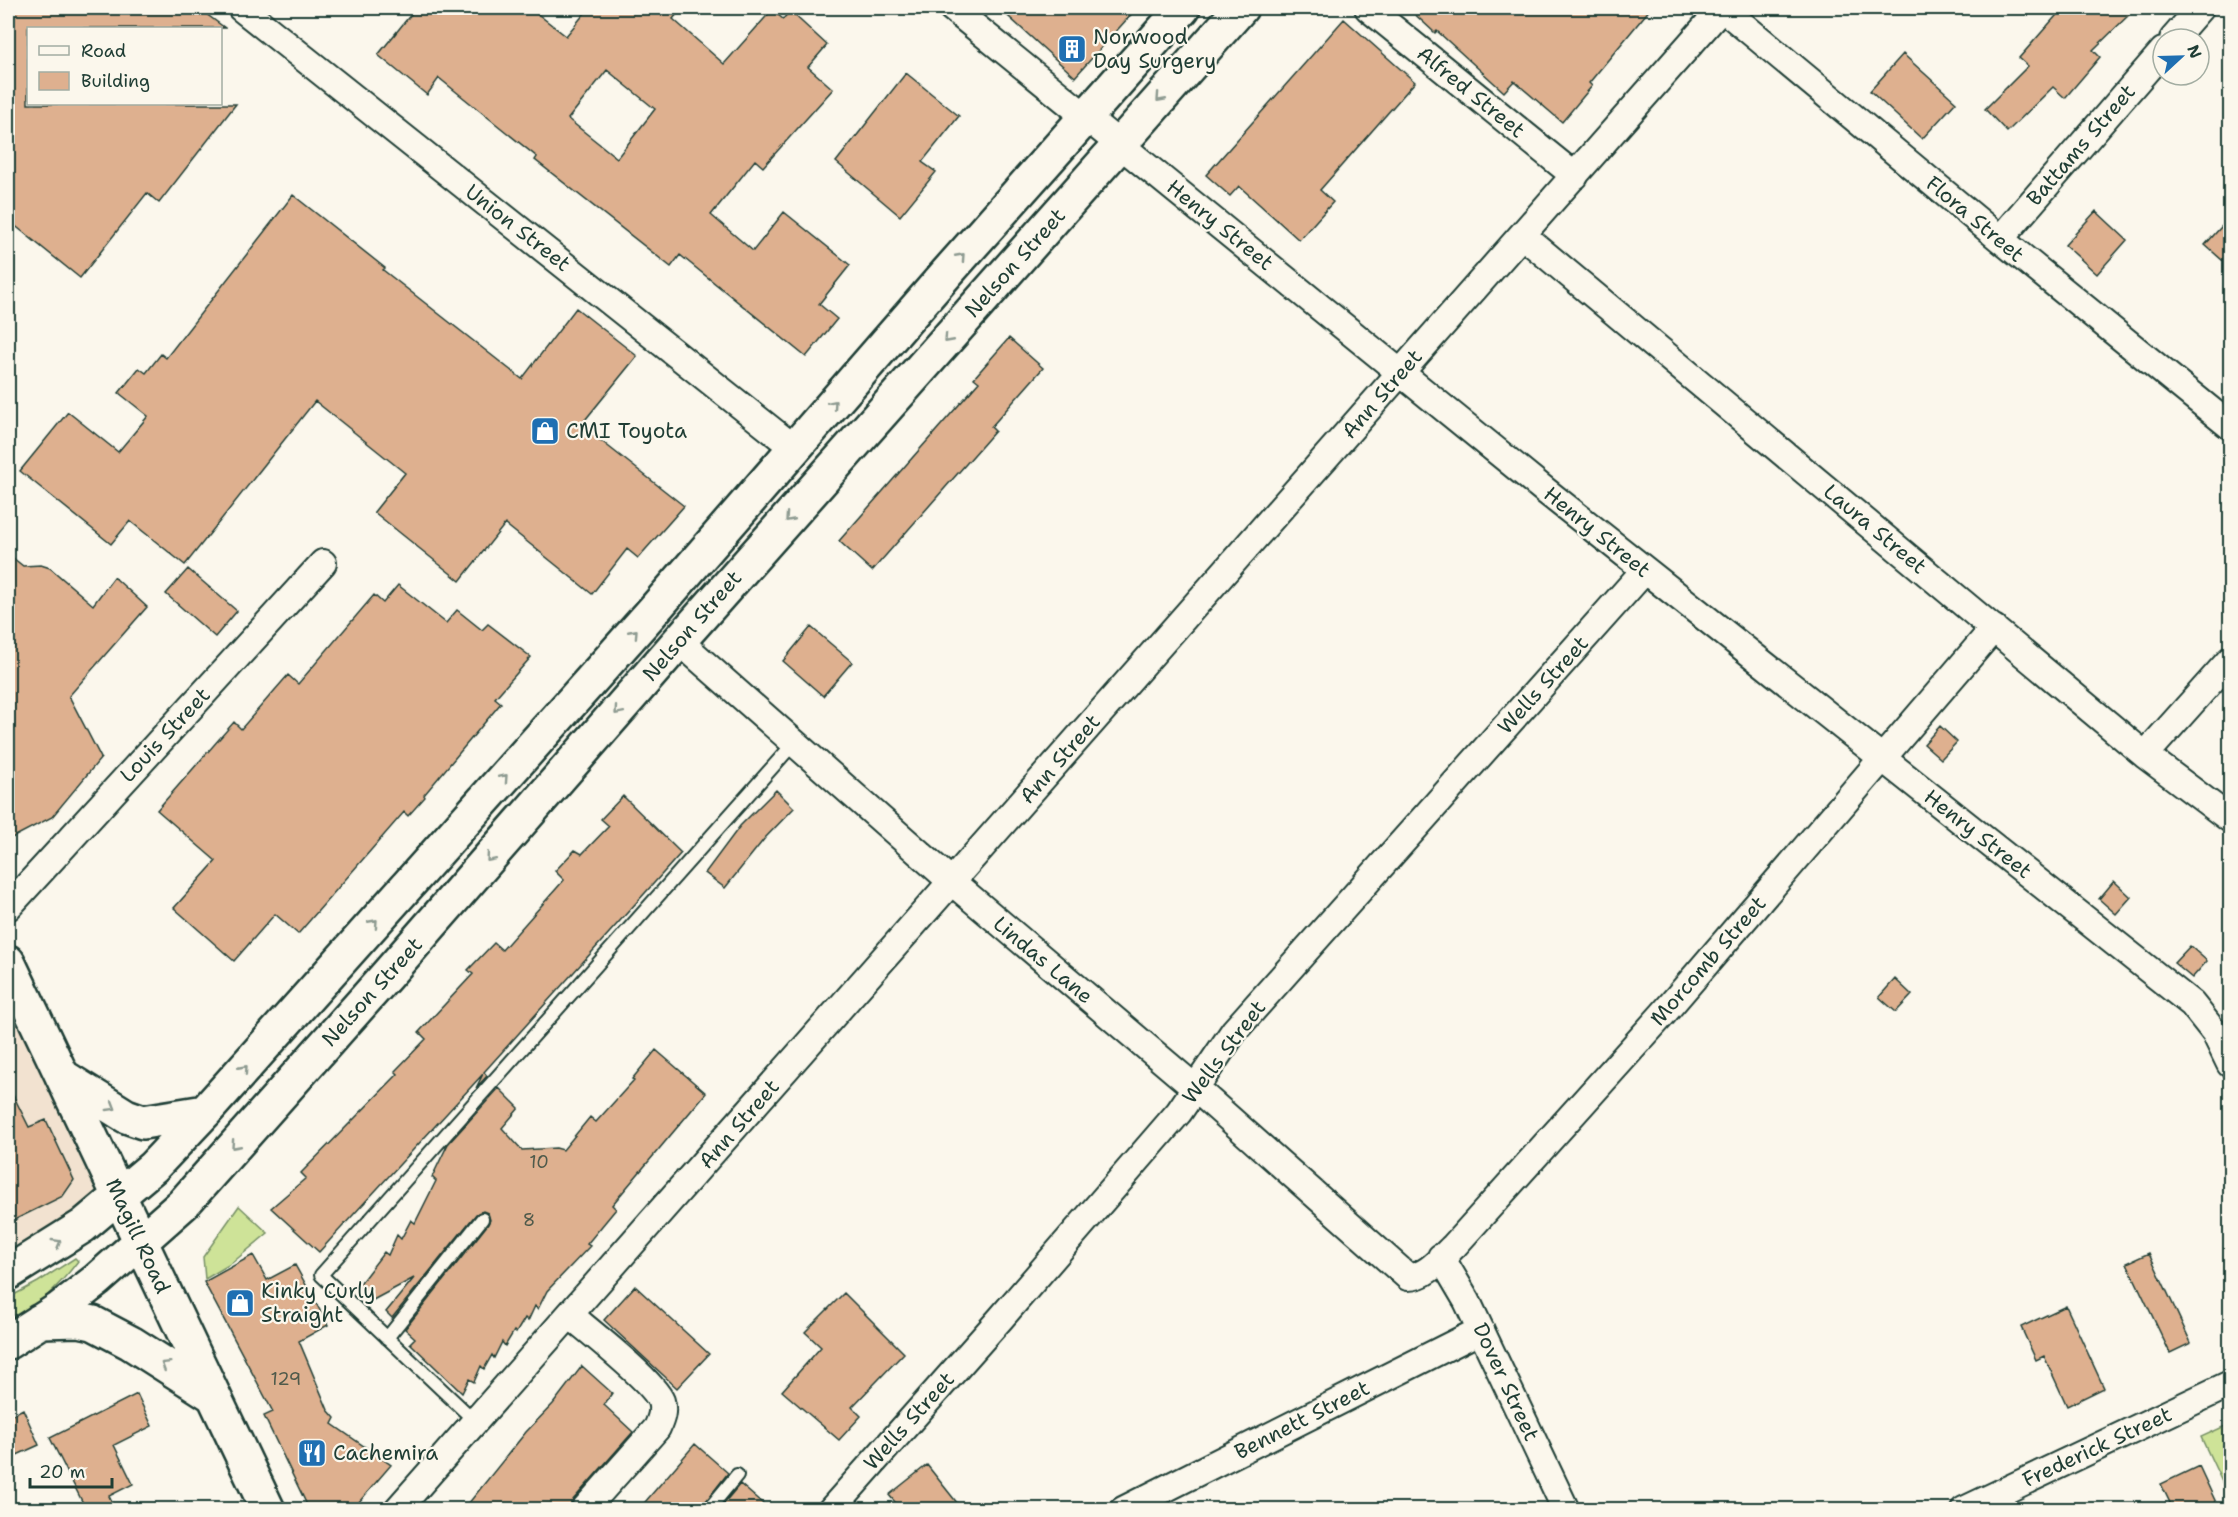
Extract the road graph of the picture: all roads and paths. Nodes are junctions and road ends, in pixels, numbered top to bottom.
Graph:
1 (241, 8) edge
2 (952, 8) edge
3 (1183, 8) edge
4 (1241, 8) edge
5 (1368, 8) edge
6 (1722, 8) edge
7 (2200, 8) edge
8 (2183, 27) edge
9 (2151, 65) edge
10 (1086, 116) junction
11 (1120, 144) junction
12 (1575, 176) junction
13 (1522, 236) junction
14 (2000, 239) junction
15 (1401, 373) junction
16 (2230, 426) edge
17 (794, 448) junction
18 (828, 474) junction
19 (323, 564) dead end
20 (1645, 570) junction
21 (1994, 628) junction
22 (679, 641) junction
23 (2230, 660) edge
24 (794, 743) junction
25 (2145, 755) junction
26 (1882, 758) junction
27 (2230, 819) edge
28 (952, 882) junction
29 (8, 907) edge
30 (8, 962) edge
31 (2230, 1064) edge
32 (62, 1076) junction
33 (1195, 1088) junction
34 (205, 1112) junction
35 (119, 1196) junction
36 (482, 1219) dead end
37 (139, 1240) junction
38 (1441, 1257) junction
39 (8, 1273) edge
40 (1408, 1277) joint
41 (570, 1315) junction
42 (40, 1321) junction
43 (1481, 1330) junction
44 (387, 1338) junction
45 (8, 1342) edge
46 (2230, 1384) edge
47 (214, 1396) junction
48 (476, 1422) junction
49 (737, 1475) dead end
50 (268, 1509) edge
51 (397, 1509) edge
52 (584, 1509) edge
53 (708, 1509) edge
54 (831, 1509) edge
55 (1123, 1509) edge
56 (1566, 1509) edge
57 (1964, 1509) edge

1 - 17 street, Union Street
2 - 10 street, Henry Street
3 - 10 main road, Nelson Street
4 -> 11 main road, Nelson Street
5 - 12 street, Alfred Street
6 - 12 street, Ann Street
6 - 14 street, Flora Street
7 - 8 street
9 - 14 street, Battams Street
10 - 11 street, Henry Street
17 -> 10 main road, Nelson Street
11 - 15 street, Henry Street
11 -> 18 main road, Nelson Street
12 - 13 street, Ann Street
13 - 15 street, Ann Street
13 - 21 street, Laura Street
14 - 16 street, Flora Street
15 - 20 street, Henry Street
15 - 28 street, Ann Street
17 - 18 main road
34 -> 17 main road, Nelson Street
18 -> 22 main road, Nelson Street
19 - 29 street, Louis Street
20 - 26 street, Henry Street
20 - 33 street, Wells Street
21 - 25 street, Laura Street
21 - 26 street, Morcomb Street
22 - 24 street, Lindas Lane
22 -> 37 main road, Nelson Street
23 - 25 street
24 - 28 street, Lindas Lane
24 - 44 lane
25 - 27 street, Laura Street
26 - 31 street, Henry Street
26 - 38 street, Morcomb Street
28 - 33 street, Lindas Lane
28 - 41 street, Ann Street
30 - 32 main road, Magill Road
32 -> 34 main road
32 - 35 main road, Magill Road
33 - 40 street, Lindas Lane
33 - 54 street, Wells Street
34 - 35 main road, Nelson Street
35 - 37 main road, Magill Road
39 -> 35 main road, Nelson Street
36 - 44 lane
37 - 42 main road, Nelson Street
37 - 47 main road, Magill Road
38 - 40 street, Morcomb Street
38 - 43 street, Dover Street
41 - 48 street, Ann Street
41 - 52 street
42 - 45 main road, Nelson Street
47 -> 42 main road
43 - 55 street, Bennett Street
43 - 56 street, Dover Street
44 - 48 lane
46 - 57 street, Frederick Street
47 - 50 main road, Magill Road
48 - 51 street, Ann Street
49 - 53 lane

